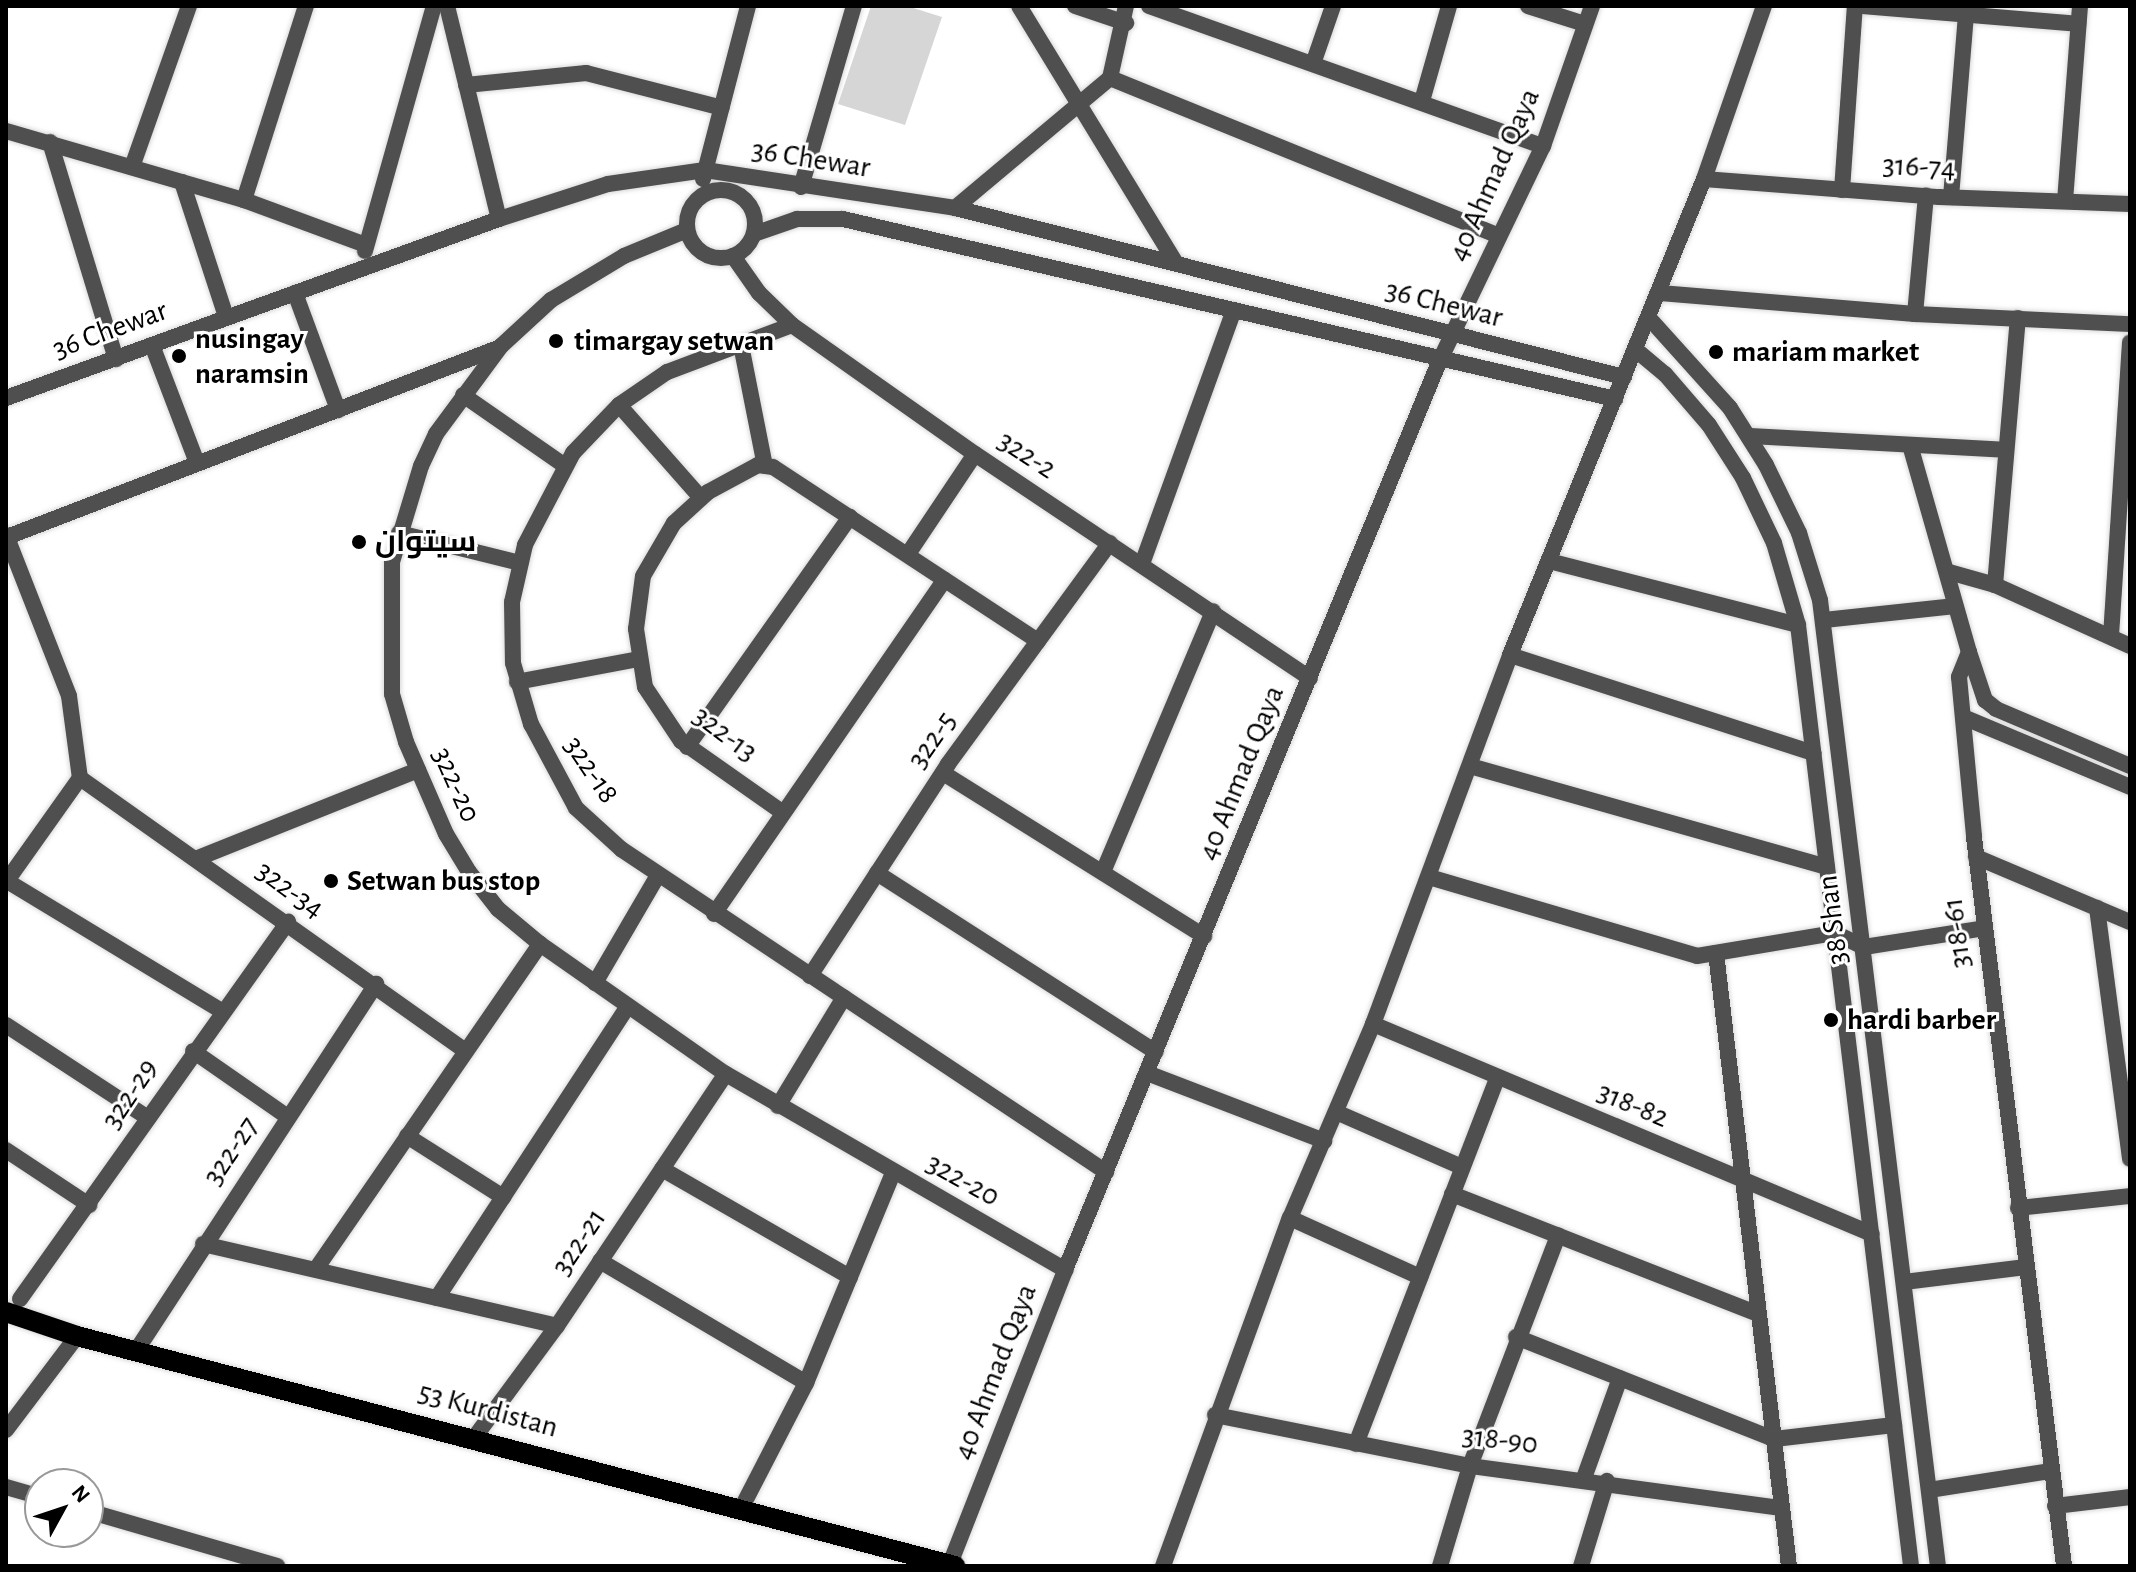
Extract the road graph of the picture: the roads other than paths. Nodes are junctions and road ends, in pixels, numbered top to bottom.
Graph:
1 (189, 6) edge
2 (306, 6) edge
3 (434, 6) edge
4 (447, 6) edge
5 (748, 6) edge
6 (854, 6) edge
7 (1019, 6) edge
8 (1075, 6) edge
9 (1149, 6) edge
10 (1333, 6) edge
11 (1449, 6) edge
12 (1528, 6) edge
13 (1592, 6) edge
14 (1764, 6) edge
15 (1858, 6) edge
16 (2080, 6) edge
17 (1126, 14) edge
18 (1966, 15) junction
19 (1585, 24) junction
20 (2078, 24) junction
21 (1314, 61) junction
22 (1110, 78) junction
23 (466, 85) junction
24 (1422, 101) junction
25 (1080, 105) junction
26 (722, 108) junction
27 (6, 131) edge
28 (50, 142) junction
29 (1543, 146) junction
30 (132, 167) junction
31 (705, 170) junction
32 (754, 178) junction
33 (1704, 179) junction
34 (182, 182) junction
35 (801, 187) junction
36 (725, 189) junction
37 (1842, 190) junction
38 (702, 194) junction
39 (1926, 196) junction
40 (1951, 197) junction
41 (244, 200) junction
42 (2065, 201) junction
43 (2130, 204) edge
44 (955, 208) junction
45 (499, 219) junction
46 (687, 230) junction
47 (754, 234) junction
48 (1499, 236) junction
49 (363, 244) junction
50 (733, 256) junction
51 (1175, 262) junction
52 (369, 264) junction
53 (295, 293) junction
54 (1660, 293) junction
55 (1234, 310) junction
56 (1915, 314) junction
57 (226, 317) junction
58 (1649, 318) junction
59 (2018, 318) junction
60 (2130, 324) edge
61 (792, 325) junction
62 (1452, 335) junction
63 (2130, 343) edge
64 (152, 345) junction
65 (741, 345) junction
66 (501, 346) junction
67 (1636, 350) junction
68 (116, 359) junction
69 (1439, 362) junction
70 (1624, 377) junction
71 (463, 395) junction
72 (6, 397) edge
73 (1615, 399) junction
74 (619, 405) junction
75 (338, 410) junction
76 (1749, 436) junction
77 (1910, 445) junction
78 (2126, 449) edge
79 (2006, 450) junction
80 (975, 454) junction
81 (197, 463) junction
82 (565, 466) junction
83 (765, 466) junction
84 (701, 498) junction
85 (850, 517) junction
86 (399, 533) junction
87 (6, 536) edge
88 (1110, 543) junction
89 (908, 554) junction
90 (1549, 561) junction
91 (520, 563) junction
92 (12, 564) edge
93 (1142, 564) junction
94 (1949, 572) junction
95 (944, 580) junction
96 (1995, 585) junction
97 (1955, 606) junction
98 (1213, 611) junction
99 (1824, 620) junction
100 (1798, 625) junction
101 (2111, 636) junction
102 (1038, 641) junction
103 (2130, 646) edge
104 (1969, 652) junction
105 (1510, 655) junction
106 (639, 659) junction
107 (1310, 678) junction
108 (517, 682) junction
109 (1963, 717) junction
110 (687, 747) junction
111 (1814, 753) junction
112 (1470, 766) junction
113 (2130, 766) edge
114 (418, 770) junction
115 (943, 773) junction
116 (80, 778) junction
117 (2130, 787) edge
118 (782, 812) junction
119 (1976, 857) junction
120 (198, 858) junction
121 (1827, 867) junction
122 (1103, 872) junction
123 (877, 873) junction
124 (657, 877) junction
125 (1429, 877) junction
126 (7, 882) edge
127 (2097, 908) junction
128 (714, 914) junction
129 (288, 922) junction
130 (2130, 922) edge
131 (1985, 928) junction
132 (1835, 933) junction
133 (1204, 936) junction
134 (540, 944) junction
135 (1864, 947) junction
136 (1716, 953) junction
137 (810, 976) junction
138 (595, 983) junction
139 (376, 984) junction
140 (844, 997) junction
141 (628, 1006) junction
142 (222, 1011) junction
143 (1373, 1024) junction
144 (6, 1025) edge
145 (193, 1051) junction
146 (465, 1051) junction
147 (1156, 1052) junction
148 (1147, 1073) junction
149 (726, 1074) junction
150 (1497, 1078) junction
151 (778, 1106) junction
152 (1336, 1112) junction
153 (288, 1117) junction
154 (148, 1118) junction
155 (407, 1136) junction
156 (2128, 1136) edge
157 (1324, 1141) junction
158 (6, 1150) edge
159 (2130, 1159) edge
160 (1462, 1167) junction
161 (662, 1169) junction
162 (1106, 1172) junction
163 (893, 1173) junction
164 (1741, 1180) junction
165 (1452, 1194) junction
166 (2130, 1196) edge
167 (503, 1197) junction
168 (89, 1205) junction
169 (2018, 1208) junction
170 (1290, 1218) junction
171 (1872, 1234) junction
172 (1558, 1235) junction
173 (203, 1244) junction
174 (600, 1261) junction
175 (2026, 1267) junction
176 (316, 1269) junction
177 (1065, 1270) junction
178 (850, 1277) junction
179 (1420, 1277) junction
180 (1904, 1282) junction
181 (437, 1298) junction
182 (10, 1303) edge
183 (1758, 1314) junction
184 (557, 1326) junction
185 (77, 1336) junction
186 (1516, 1337) junction
187 (136, 1351) junction
188 (1620, 1378) junction
189 (806, 1383) junction
190 (1215, 1415) junction
191 (1894, 1425) junction
192 (6, 1430) edge
193 (474, 1438) junction
194 (1774, 1439) junction
195 (1356, 1444) junction
196 (1470, 1466) junction
197 (2050, 1471) junction
198 (1584, 1478) junction
199 (1607, 1481) junction
200 (1929, 1490) junction
201 (2130, 1497) edge
202 (2055, 1506) junction
203 (742, 1507) junction
204 (1779, 1508) junction
205 (104, 1516) edge
206 (953, 1565) edge
207 (277, 1566) edge
208 (1163, 1566) edge
209 (1440, 1566) edge
210 (1582, 1566) edge
211 (1789, 1566) edge
212 (1911, 1566) edge
213 (1938, 1566) edge
214 (2064, 1566) edge

1 - 30 street
2 - 41 street
3 - 49 street
4 - 23 street
5 - 26 street
6 - 35 street
7 - 25 street
8 - 17 street
9 - 21 street
10 - 21 street
11 - 24 street
12 - 19 street
13 - 19 street, 40 Ahmad Qaya
14 - 33 street
15 - 18 street
15 - 37 street
16 - 20 street
17 - 22 street
18 - 20 street
18 - 40 street
19 - 29 street, 40 Ahmad Qaya
20 - 42 street
21 - 24 street
22 - 25 street
22 - 48 street
23 - 26 street
23 - 45 street
24 - 29 street
25 - 44 street
25 - 51 street
26 - 31 street
27 - 28 street
28 - 30 street
28 - 68 street
29 - 48 street, 40 Ahmad Qaya
30 - 34 street
31 - 32 street, 36 Chewar
31 - 38 street
31 - 45 street, 36 Chewar
32 - 35 street, 36 Chewar
32 - 36 street
33 - 37 street, 316-74
33 - 54 street
34 - 41 street
34 - 57 street
35 - 44 street, 36 Chewar
36 - 38 street
36 - 47 street
37 - 39 street, 316-74
38 - 46 street
39 - 40 street, 316-74
39 - 56 street
40 - 42 street, 316-74
41 - 49 street
42 - 43 street, 316-74
44 - 51 street, 36 Chewar
45 - 52 street, 36 Chewar
46 - 50 street
46 - 66 street, 322-20
47 - 50 street
47 - 55 street
48 - 62 street, 40 Ahmad Qaya
49 - 52 street
50 - 61 street, 322-2
51 - 62 street, 36 Chewar
52 - 53 street, 36 Chewar
53 - 57 street, 36 Chewar
53 - 75 street
54 - 56 street
54 - 58 street
55 - 69 street
55 - 93 street
56 - 59 street
57 - 64 street, 36 Chewar
58 - 67 street
58 - 76 street, 38 Shan
59 - 60 street
59 - 79 street
61 - 65 street, 322-18
61 - 80 street, 322-2
62 - 69 street, 40 Ahmad Qaya
62 - 70 street, 36 Chewar
63 - 78 street
64 - 68 street, 36 Chewar
64 - 81 street
65 - 74 street, 322-18
65 - 83 street
66 - 71 street, 322-20
66 - 75 street
67 - 70 street
67 - 100 street, 38 Shan
68 - 72 street, 36 Chewar
69 - 73 street
69 - 107 street, 40 Ahmad Qaya
70 - 73 street
71 - 82 street
71 - 86 street, 322-20
73 - 90 street
74 - 82 street, 322-18
74 - 84 street
75 - 81 street
76 - 77 street
76 - 99 street, 38 Shan
77 - 79 street
77 - 94 street, 318-61
78 - 101 street
79 - 96 street
80 - 88 street, 322-2
80 - 89 street
81 - 87 street
82 - 91 street, 322-18
83 - 84 street, 322-13
83 - 85 street
84 - 106 street, 322-13
85 - 89 street
85 - 110 street
86 - 91 street
86 - 114 street, 322-20
87 - 92 street
88 - 93 street, 322-2
88 - 102 street, 322-5
89 - 95 street
90 - 100 street
90 - 105 street
91 - 108 street, 322-18
92 - 116 street
93 - 98 street, 322-2
94 - 96 street
94 - 97 street, 318-61
95 - 102 street
95 - 118 street
96 - 101 street
97 - 99 street
97 - 104 street, 318-61
98 - 107 street, 322-2
98 - 122 street
99 - 135 street, 38 Shan
100 - 111 street, 38 Shan
101 - 103 street
102 - 115 street, 322-5
104 - 109 street, 318-61
104 - 113 street
105 - 111 street
105 - 112 street
106 - 108 street
106 - 110 street, 322-13
107 - 133 street, 40 Ahmad Qaya
108 - 124 street, 322-18
109 - 117 street
109 - 119 street, 318-61
110 - 118 street, 322-13
111 - 121 street, 38 Shan
112 - 121 street
112 - 125 street
114 - 120 street
114 - 134 street, 322-20
115 - 122 street
115 - 123 street, 322-5
116 - 120 street, 322-34
116 - 126 street
118 - 128 street
119 - 127 street
119 - 131 street, 318-61
120 - 129 street, 322-34
121 - 132 street, 38 Shan
122 - 133 street
123 - 137 street, 322-5
123 - 147 street
124 - 128 street, 322-18
124 - 138 street
125 - 136 street
125 - 143 street
126 - 142 street
127 - 130 street
127 - 156 street
128 - 137 street, 322-18
129 - 139 street, 322-34
129 - 142 street, 322-29
131 - 135 street
131 - 169 street, 318-61
132 - 135 street
132 - 136 street
132 - 171 street, 38 Shan
133 - 147 street, 40 Ahmad Qaya
134 - 138 street, 322-20
134 - 146 street
135 - 180 street, 38 Shan
136 - 164 street
137 - 140 street, 322-18
138 - 141 street, 322-20
139 - 146 street, 322-34
139 - 153 street, 322-27
140 - 151 street
140 - 162 street, 322-18
141 - 149 street, 322-20
141 - 167 street
142 - 145 street, 322-29
143 - 150 street, 318-82
143 - 152 street
144 - 154 street
145 - 153 street
145 - 154 street, 322-29
146 - 155 street
147 - 148 street, 40 Ahmad Qaya
148 - 157 street
148 - 162 street, 40 Ahmad Qaya
149 - 151 street, 322-20
149 - 161 street, 322-21
150 - 160 street
150 - 164 street, 318-82
151 - 163 street, 322-20
152 - 157 street
152 - 160 street
153 - 173 street, 322-27
154 - 168 street, 322-29
155 - 167 street
155 - 176 street
156 - 159 street
157 - 170 street
158 - 168 street
160 - 165 street
161 - 174 street, 322-21
161 - 178 street
162 - 177 street, 40 Ahmad Qaya
163 - 177 street, 322-20
163 - 178 street
164 - 171 street, 318-82
164 - 183 street
165 - 172 street
165 - 179 street
166 - 169 street
167 - 181 street
168 - 182 street, 322-29
169 - 175 street, 318-61
170 - 179 street
170 - 190 street
171 - 191 street, 38 Shan
172 - 183 street
172 - 186 street
173 - 176 street
173 - 187 street, 322-27
174 - 184 street, 322-21
174 - 189 street
175 - 180 street
175 - 197 street, 318-61
176 - 181 street
177 - 206 street, 40 Ahmad Qaya
178 - 189 street
179 - 195 street
180 - 200 street, 38 Shan
181 - 184 street
182 - 185 main road, 53 Kurdistan
183 - 194 street
184 - 193 street, 322-21
185 - 187 main road, 53 Kurdistan
185 - 192 street
186 - 188 street
186 - 196 street
187 - 193 main road, 53 Kurdistan
188 - 194 street
188 - 198 street
189 - 203 street
190 - 195 street, 318-90
190 - 208 street
191 - 194 street
191 - 212 street, 38 Shan
193 - 203 main road, 53 Kurdistan
194 - 204 street
195 - 196 street, 318-90
196 - 198 street, 318-90
196 - 209 street
197 - 200 street
197 - 202 street, 318-61
198 - 199 street, 318-90
199 - 204 street, 318-90
199 - 210 street
200 - 213 street, 38 Shan
201 - 202 street
202 - 214 street, 318-61
203 - 206 main road, 53 Kurdistan
204 - 211 street
205 - 207 street

